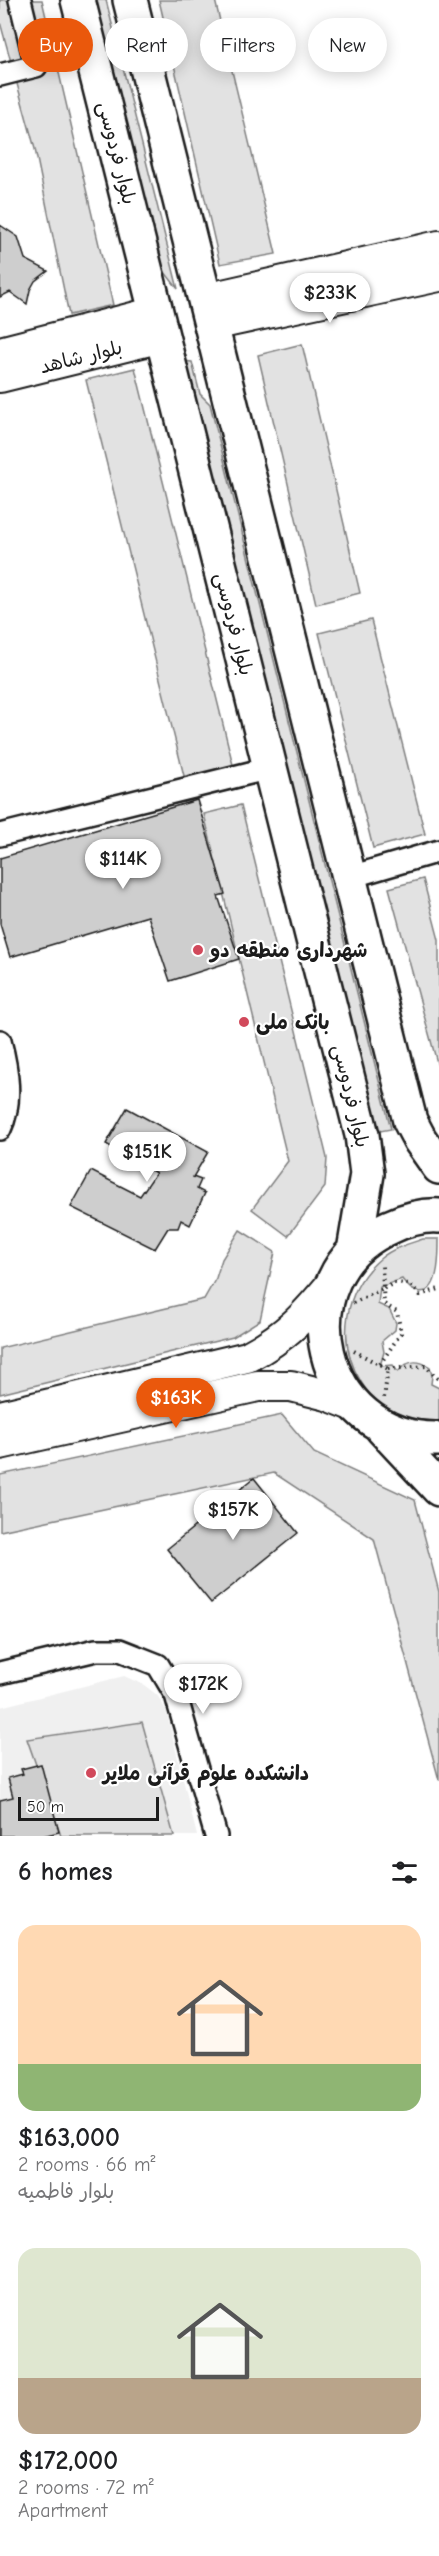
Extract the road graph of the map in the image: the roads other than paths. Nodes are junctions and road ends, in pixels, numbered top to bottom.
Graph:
1 (20, 0) edge
2 (78, 0) edge
3 (130, 0) edge
4 (0, 75) edge
5 (439, 246) edge
6 (439, 276) edge
7 (208, 312) junction
8 (159, 325) junction
9 (0, 352) edge
10 (0, 377) edge
11 (270, 768) junction
12 (0, 835) edge
13 (439, 851) edge
14 (350, 877) junction
15 (0, 1041) edge
16 (0, 1128) edge
17 (439, 1167) edge
18 (439, 1216) edge
19 (368, 1255) junction
20 (341, 1293) junction
21 (372, 1412) junction
22 (0, 1416) edge
23 (439, 1439) edge
24 (0, 1444) edge
25 (439, 1489) edge
26 (0, 1672) edge
27 (216, 1836) edge

1 - 4 street
2 - 8 main road, بلوار فردوسی
3 - 7 main road
5 - 7 main road
6 - 7 main road
7 - 8 main road
7 - 14 main road
8 - 9 main road, بلوار شاهد
8 - 10 main road, بلوار شاهد
8 - 11 main road, بلوار فردوسی
11 - 12 street
11 - 19 main road, بلوار فردوسی
13 - 14 street
14 - 17 main road
15 - 16 street
18 - 19 main road
19 - 20 main road
20 - 21 main road
20 - 22 main road
21 - 23 main road
21 - 24 main road
21 - 25 main road
26 - 27 street

